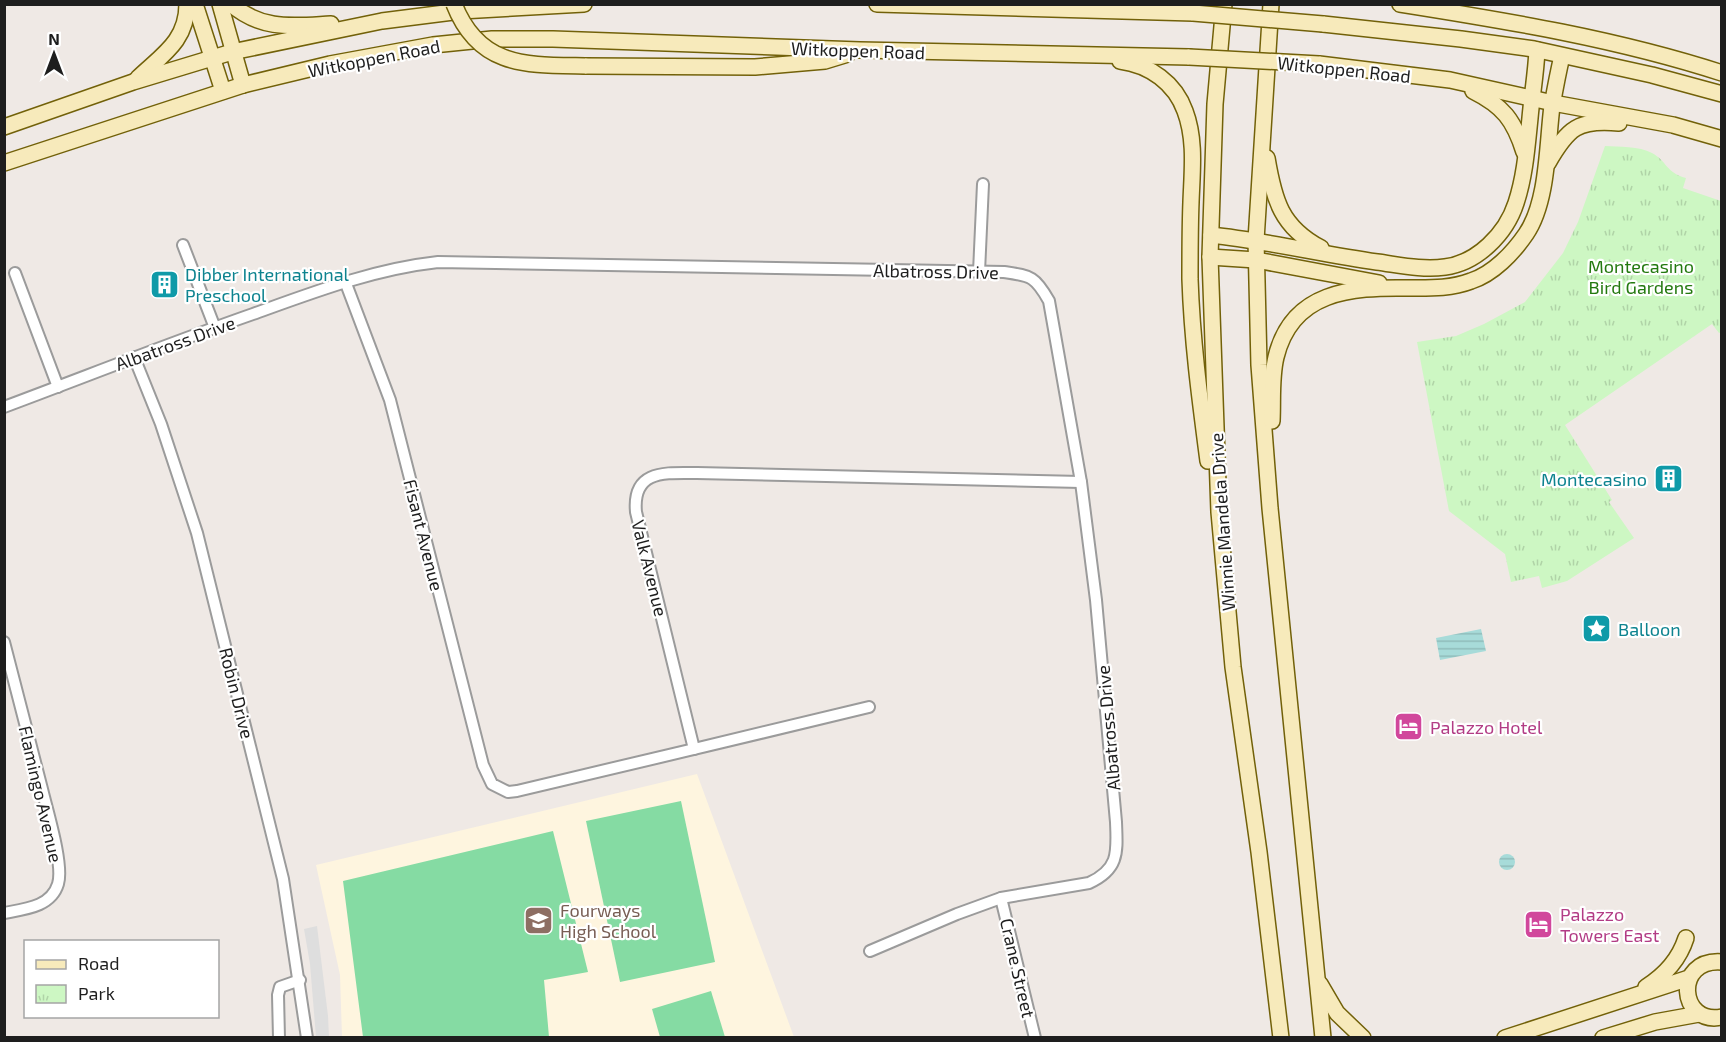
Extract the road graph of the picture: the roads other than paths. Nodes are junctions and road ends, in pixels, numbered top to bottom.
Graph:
1 (187, 4) edge
2 (195, 4) edge
3 (220, 4) edge
4 (231, 4) edge
5 (454, 4) edge
6 (584, 4) edge
7 (877, 4) edge
8 (1224, 4) edge
9 (1271, 4) edge
10 (1400, 4) edge
11 (382, 21) junction
12 (860, 50) junction
13 (1537, 50) junction
14 (232, 52) junction
15 (1061, 54) junction
16 (1562, 56) junction
17 (212, 57) junction
18 (1722, 73) edge
19 (1450, 80) junction
20 (133, 82) junction
21 (243, 85) junction
22 (223, 91) junction
23 (1722, 94) edge
24 (1532, 98) junction
25 (1553, 103) junction
26 (1673, 125) junction
27 (4, 127) edge
28 (1262, 132) junction
29 (1722, 139) edge
30 (1526, 158) junction
31 (4, 163) edge
32 (1545, 170) junction
33 (983, 184) dead end
34 (1211, 235) junction
35 (1256, 240) junction
36 (183, 245) dead end
37 (1210, 256) junction
38 (1337, 256) junction
39 (1256, 260) junction
40 (979, 272) junction
41 (15, 273) dead end
42 (345, 281) junction
43 (1405, 288) junction
44 (215, 328) junction
45 (134, 357) junction
46 (58, 387) junction
47 (4, 407) edge
48 (1081, 482) junction
49 (1269, 508) junction
50 (1219, 512) junction
51 (4, 642) edge
52 (7, 662) edge
53 (869, 707) dead end
54 (694, 749) junction
55 (1001, 898) junction
56 (4, 913) edge
57 (1686, 939) dead end
58 (870, 951) dead end
59 (1722, 962) edge
60 (1316, 975) junction
61 (1689, 978) junction
62 (300, 980) junction
63 (1620, 1001) junction
64 (1276, 1003) junction
65 (1699, 1014) junction
66 (1722, 1017) edge
67 (279, 1038) edge
68 (307, 1038) edge
69 (1035, 1038) edge
70 (1274, 1038) edge
71 (1281, 1038) edge
72 (1323, 1038) edge
73 (1363, 1038) edge
74 (1505, 1038) edge
75 (1603, 1038) edge

1 - 20 main road
2 - 17 main road
3 - 14 main road
4 - 11 main road
5 - 12 main road, bridge
6 - 11 main road, Witkoppen Road
7 - 13 main road, bridge
8 - 34 main road, Winnie Mandela Drive
9 - 28 main road
10 - 18 main road
11 - 14 main road, Witkoppen Road
12 - 15 main road, Witkoppen Road
12 - 21 main road, Witkoppen Road
13 - 16 main road
13 - 24 main road
14 - 17 main road, Witkoppen Road
14 - 21 main road
15 - 19 main road, Witkoppen Road, bridge
15 - 50 main road
16 - 23 main road
16 - 25 main road
17 - 20 main road, Witkoppen Road
17 - 22 main road
19 - 24 main road, Witkoppen Road
19 - 30 main road
20 - 27 main road, Witkoppen Road
21 - 22 main road, Witkoppen Road
22 - 31 main road, Witkoppen Road
24 - 25 main road, Witkoppen Road
24 - 30 main road
25 - 26 main road, Witkoppen Road
25 - 32 main road
26 - 29 main road, Witkoppen Road
26 - 32 main road
28 - 35 main road
28 - 38 main road
30 - 38 main road
32 - 43 main road
33 - 40 street
34 - 35 main road
34 - 37 main road, Winnie Mandela Drive
35 - 38 main road
35 - 39 main road
36 - 44 street
37 - 39 main road
37 - 50 main road, Winnie Mandela Drive
39 - 43 main road
39 - 49 main road
40 - 42 street, Albatross Drive
40 - 48 street, Albatross Drive
41 - 46 street
42 - 44 street, Albatross Drive
42 - 54 street, Fisant Avenue
43 - 49 main road
44 - 45 street, Albatross Drive
45 - 46 street, Albatross Drive
45 - 62 street, Robin Drive
46 - 47 street, Albatross Drive
48 - 54 street, Valk Avenue
48 - 55 street, Albatross Drive
49 - 60 main road
50 - 64 main road, Winnie Mandela Drive
51 - 52 street, Flamingo Avenue
52 - 56 street, Flamingo Avenue
53 - 54 street
55 - 58 street, Albatross Drive
55 - 69 street, Crane Street
57 - 63 main road
59 - 61 main road
60 - 72 main road
60 - 73 main road
61 - 63 main road
61 - 65 main road
62 - 67 street
62 - 68 street, Robin Drive
63 - 74 main road
64 - 70 main road
64 - 71 main road, Winnie Mandela Drive
65 - 66 main road
65 - 75 main road

